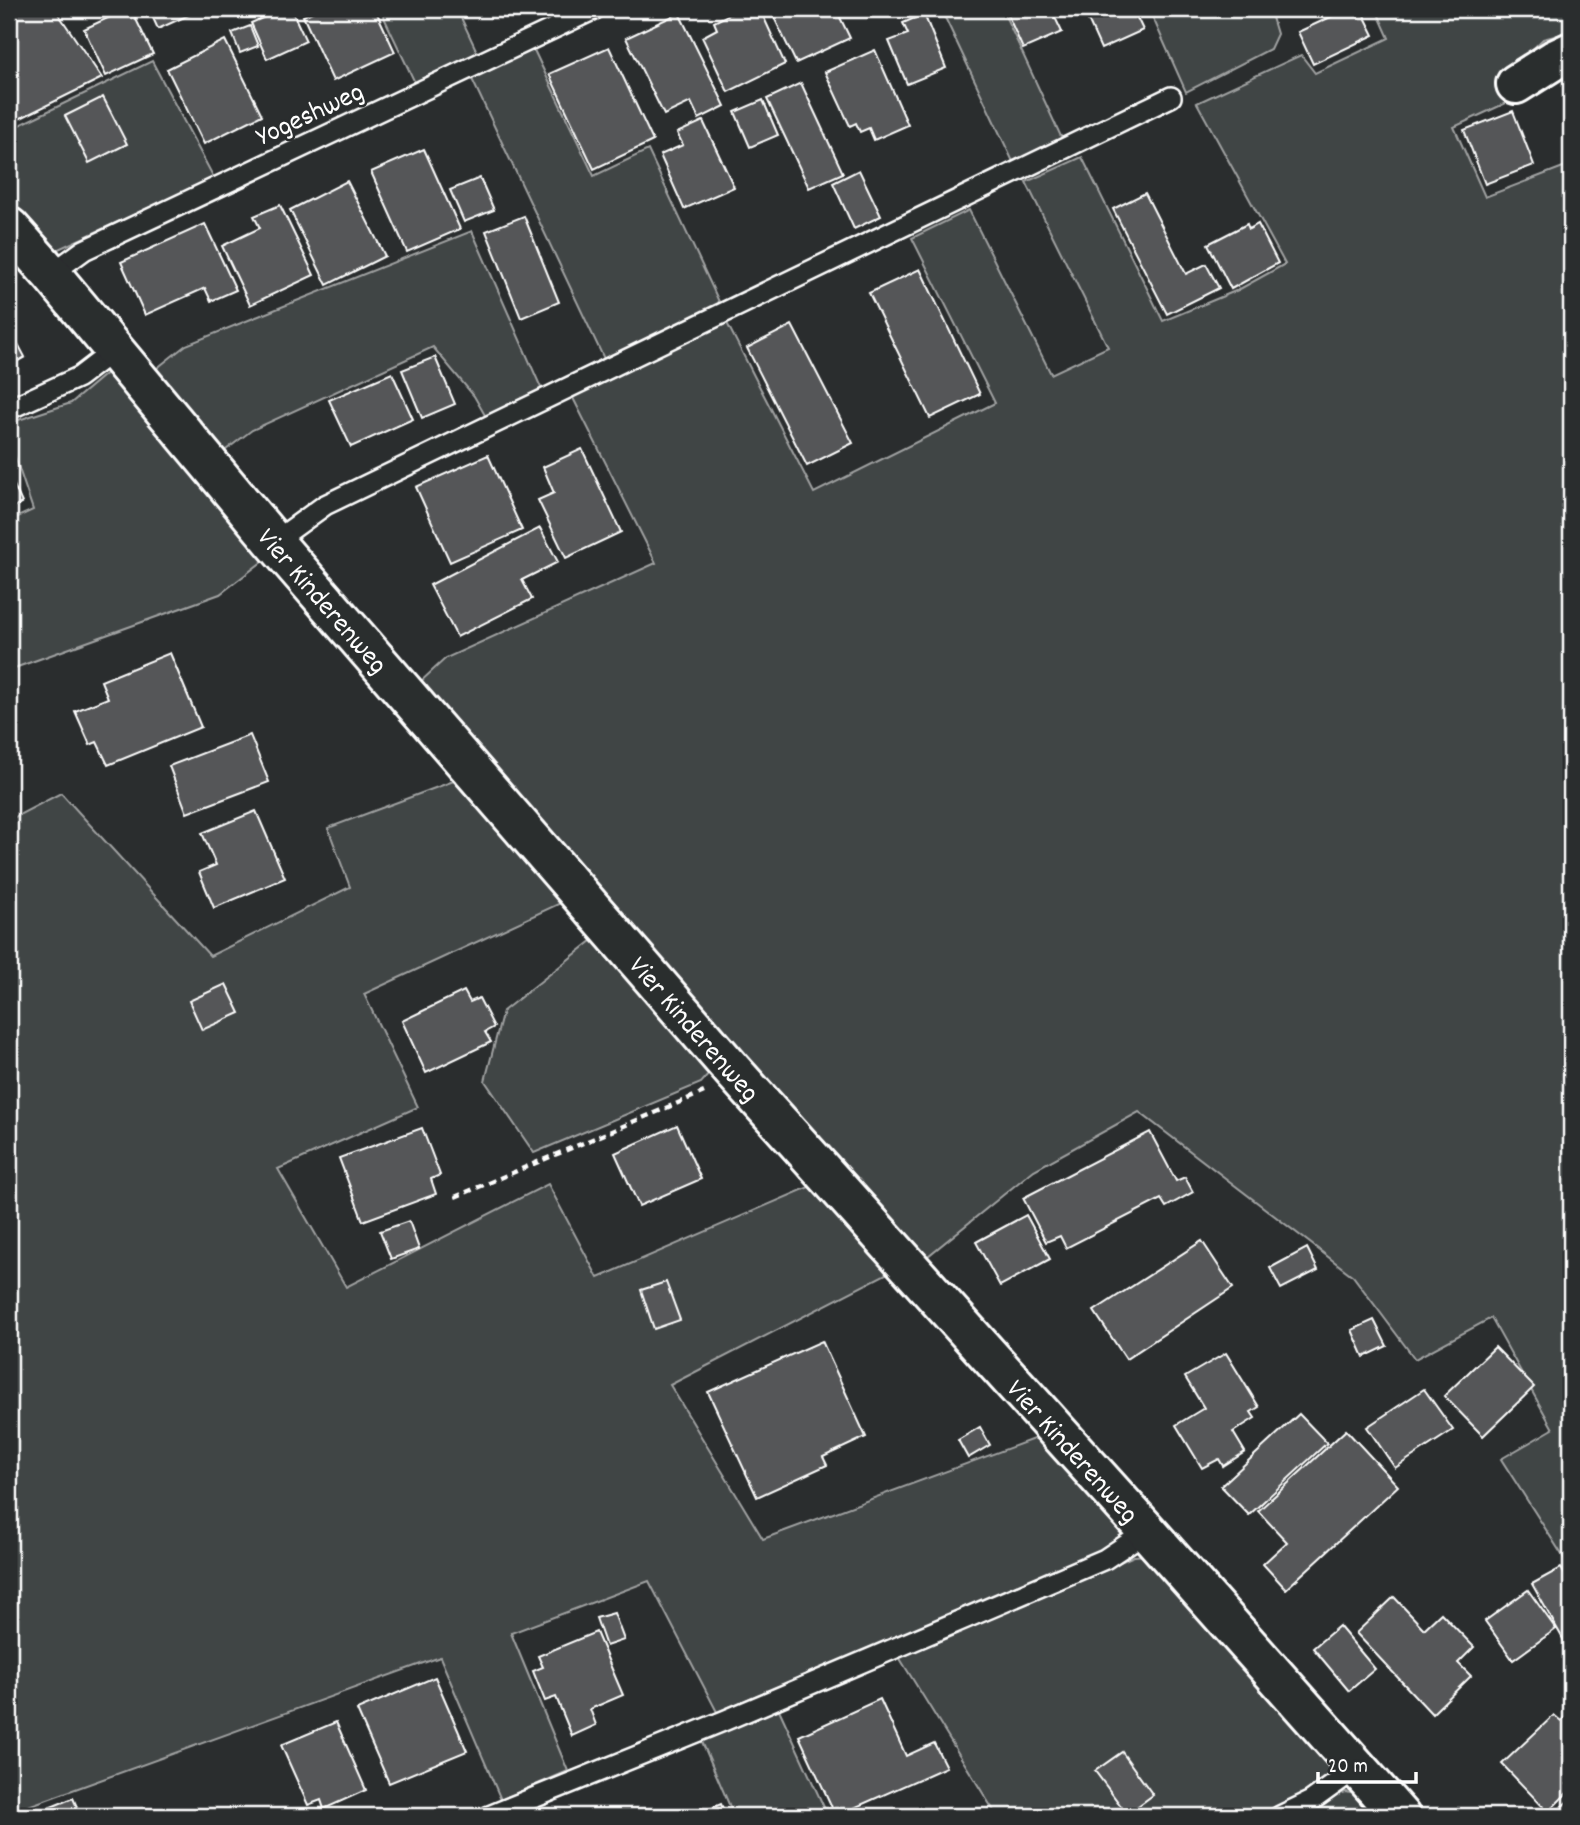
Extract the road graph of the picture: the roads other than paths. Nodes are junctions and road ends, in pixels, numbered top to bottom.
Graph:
1 (595, 9) edge
2 (1571, 52) edge
3 (1516, 84) dead end
4 (1171, 97) dead end
5 (9, 227) edge
6 (51, 274) junction
7 (113, 351) junction
8 (9, 409) edge
9 (274, 541) junction
10 (1147, 1531) junction
11 (1357, 1768) junction
12 (489, 1816) edge
13 (1280, 1816) edge
14 (1400, 1816) edge

1 - 6 lane, Yogeshweg
2 - 3 street
4 - 9 lane
5 - 6 street, Vier Kinderenweg
6 - 7 street, Vier Kinderenweg
7 - 8 lane
7 - 9 street, Vier Kinderenweg
9 - 10 street, Vier Kinderenweg
10 - 11 street, Vier Kinderenweg
10 - 12 lane
11 - 13 lane
11 - 14 street, Vier Kinderenweg

